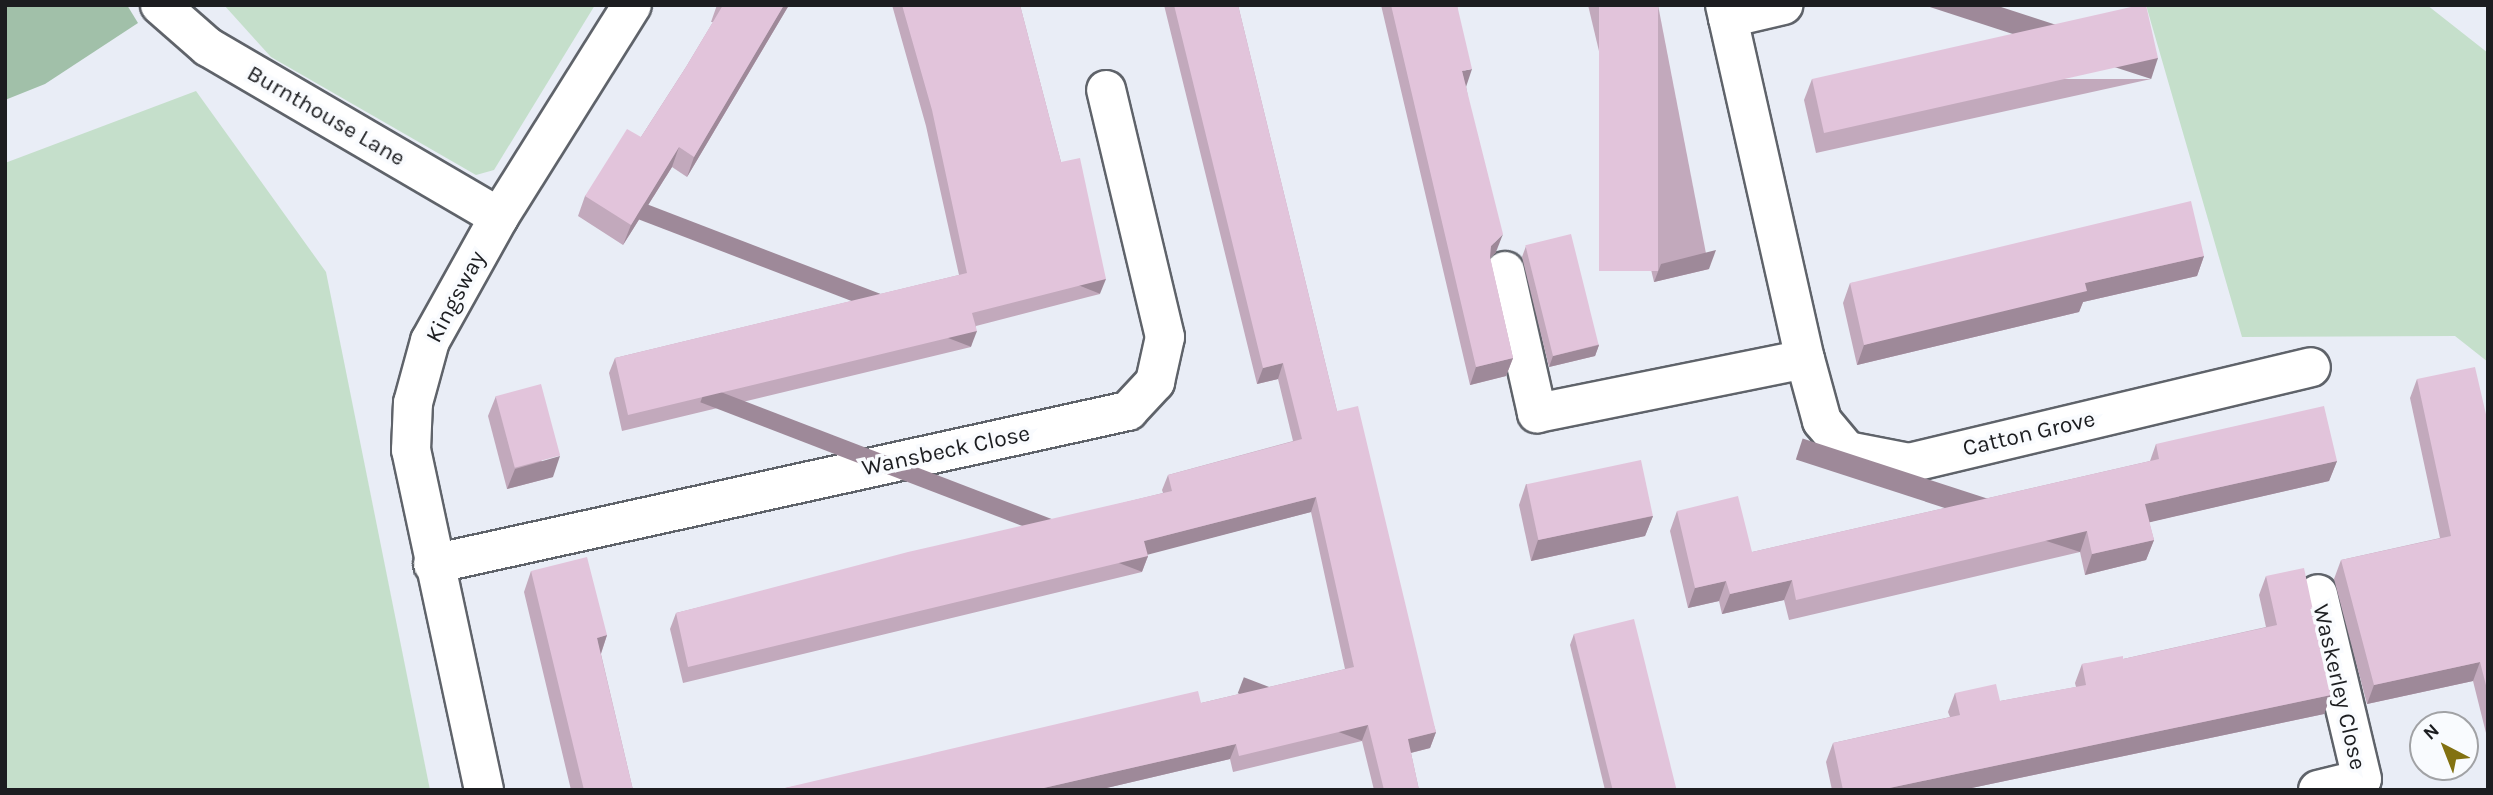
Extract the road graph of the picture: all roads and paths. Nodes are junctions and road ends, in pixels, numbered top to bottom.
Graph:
1 (160, 5) edge
2 (632, 5) edge
3 (1783, 5) edge
4 (1726, 12) edge
5 (1107, 90) dead end
6 (499, 217) junction
7 (1505, 271) dead end
8 (1805, 359) junction
9 (2311, 367) dead end
10 (433, 564) junction
11 (2318, 594) dead end
12 (484, 790) edge
13 (2318, 790) edge

1 - 6 street, Burnthouse Lane
2 - 6 street, Kingsway
3 - 4 street
4 - 8 street, Catton Grove
5 - 10 street, Wansbeck Close
6 - 10 street, Kingsway
7 - 8 street
8 - 9 street, Catton Grove
10 - 12 street, Kingsway
11 - 13 street, Waskerley Close

